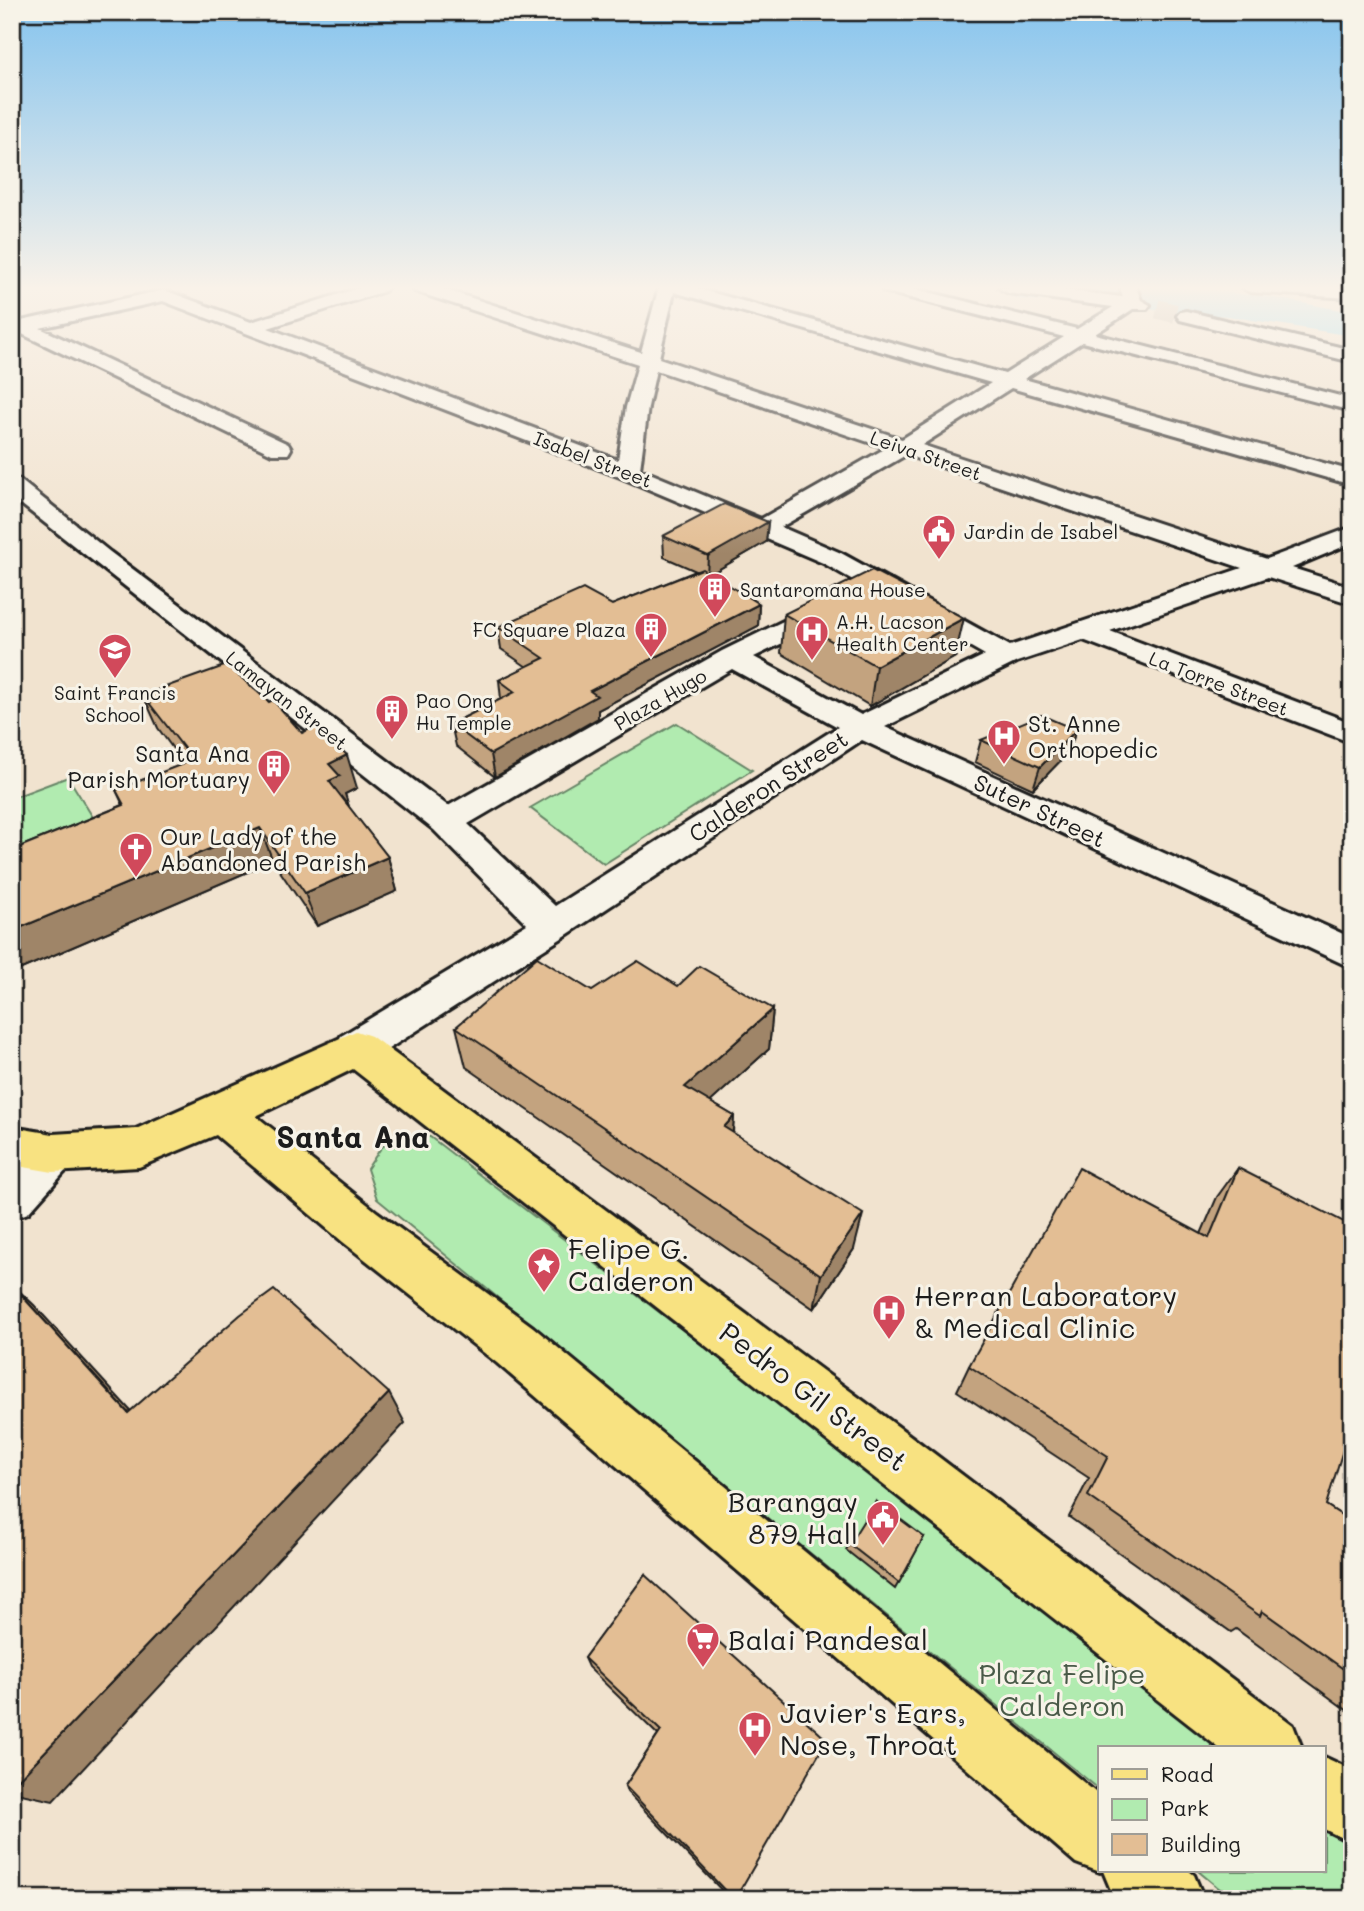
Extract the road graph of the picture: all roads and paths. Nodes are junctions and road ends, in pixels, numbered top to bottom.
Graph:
1 (122, 376) edge
2 (376, 376) edge
3 (644, 376) edge
4 (697, 376) edge
5 (997, 376) edge
6 (1017, 376) edge
7 (1238, 376) edge
8 (1011, 380) junction
9 (1352, 405) edge
10 (902, 448) junction
11 (280, 449) dead end
12 (628, 472) junction
13 (1352, 478) edge
14 (12, 485) edge
15 (762, 527) junction
16 (1352, 534) edge
17 (1266, 569) junction
18 (880, 585) junction
19 (1352, 596) edge
20 (1086, 631) junction
21 (1007, 656) junction
22 (732, 657) junction
23 (860, 727) junction
24 (1352, 734) edge
25 (446, 822) junction
26 (552, 926) junction
27 (1352, 954) edge
28 (356, 1048) junction
29 (221, 1113) junction
30 (32, 1149) edge
31 (12, 1198) edge
32 (1267, 1746) edge
33 (1326, 1790) edge
34 (1352, 1810) edge
35 (1098, 1837) edge
36 (1138, 1872) edge
37 (1170, 1899) edge

1 - 11 street
2 - 12 street, Isabel Street
3 - 12 street
4 - 10 street, Leiva Street
5 - 8 street
6 - 8 street
7 - 9 street
8 - 10 street
8 - 13 street
10 - 15 street
10 - 17 street, Leiva Street
12 - 15 street, Isabel Street
14 - 25 street, Lamayan Street
15 - 18 street, Isabel Street
16 - 17 street, Calderon Street
17 - 19 street, Leiva Street
17 - 20 street, Calderon Street
18 - 21 street, Isabel Street
18 - 22 street, Plaza Hugo
20 - 21 street, Calderon Street
20 - 24 street, La Torre Street
21 - 23 street, Calderon Street
22 - 23 street, Suter Street
22 - 25 street, Plaza Hugo
23 - 26 street, Calderon Street
23 - 27 street, Suter Street
25 - 26 street, Lamayan Street
26 - 28 street, Calderon Street
28 - 29 main road, Calderon Street
28 - 32 main road, Pedro Gil Street
29 - 30 main road, Calderon Street
29 - 35 main road
30 - 31 street
33 - 34 main road
36 - 37 main road

